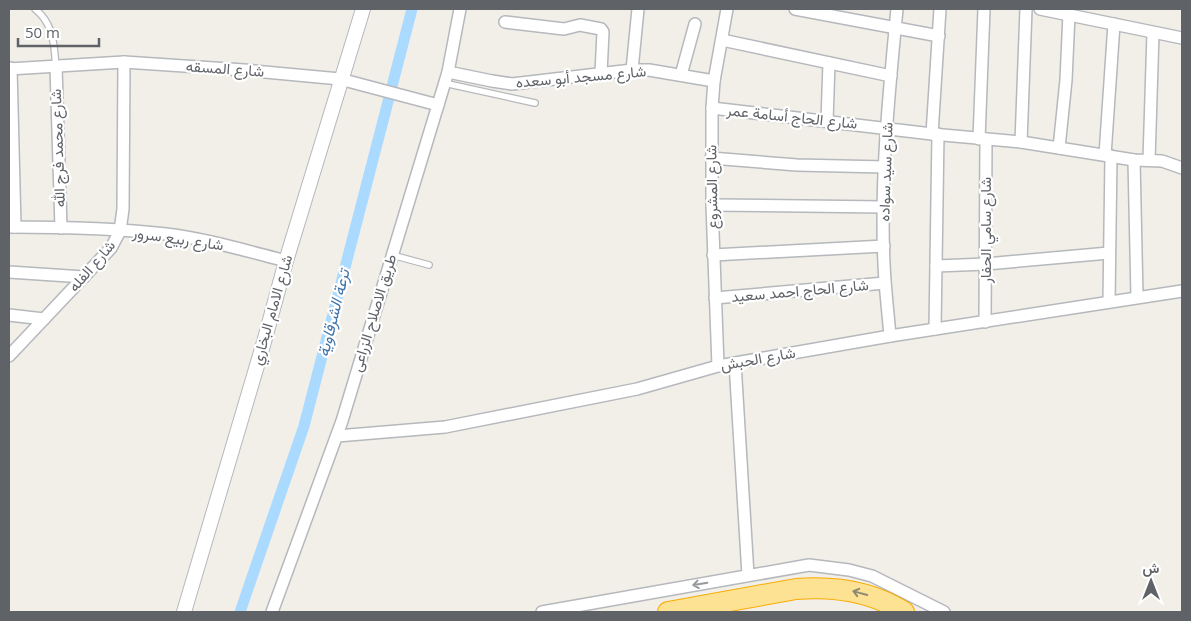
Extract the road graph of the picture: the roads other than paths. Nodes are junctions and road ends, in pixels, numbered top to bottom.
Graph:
1 (35, 9) edge
2 (363, 9) edge
3 (460, 9) edge
4 (638, 9) edge
5 (727, 9) edge
6 (794, 9) edge
7 (897, 9) edge
8 (940, 9) edge
9 (984, 9) edge
10 (1026, 9) edge
11 (1040, 9) edge
12 (1069, 14) junction
13 (505, 22) dead end
14 (695, 24) dead end
15 (1114, 24) junction
16 (895, 28) junction
17 (1153, 33) junction
18 (939, 36) junction
19 (1182, 38) edge
20 (722, 40) junction
21 (124, 62) junction
22 (829, 63) junction
23 (56, 67) junction
24 (10, 68) edge
25 (632, 70) junction
26 (448, 72) junction
27 (601, 72) junction
28 (681, 75) junction
29 (891, 76) junction
30 (340, 79) junction
31 (714, 81) junction
32 (444, 83) junction
33 (438, 104) junction
34 (535, 104) dead end
35 (712, 108) junction
36 (827, 121) junction
37 (886, 128) junction
38 (935, 134) junction
39 (982, 139) junction
40 (1021, 142) junction
41 (1059, 148) junction
42 (1108, 156) junction
43 (711, 158) junction
44 (1134, 160) junction
45 (1149, 160) junction
46 (885, 167) junction
47 (1182, 168) edge
48 (712, 205) junction
49 (884, 207) junction
50 (12, 227) edge
51 (61, 228) junction
52 (120, 231) junction
53 (884, 246) junction
54 (1110, 253) junction
55 (392, 254) junction
56 (714, 254) junction
57 (286, 261) junction
58 (986, 264) junction
59 (429, 265) dead end
60 (936, 266) junction
61 (9, 272) edge
62 (84, 277) junction
63 (885, 284) junction
64 (1182, 291) edge
65 (1137, 297) junction
66 (715, 298) junction
67 (1109, 302) junction
68 (9, 315) edge
69 (44, 319) junction
70 (985, 322) junction
71 (935, 329) junction
72 (890, 336) junction
73 (9, 356) edge
74 (735, 363) junction
75 (718, 366) junction
76 (336, 436) junction
77 (748, 575) junction
78 (277, 598) junction
79 (184, 612) edge
80 (272, 612) edge
81 (278, 612) edge
82 (542, 612) edge
83 (668, 612) edge
84 (904, 612) edge
85 (944, 612) edge

1 - 23 lane
2 - 30 street, شارع الامام البخاري
3 - 26 street, طريق الاصلاح الزراعى
4 - 25 street
5 - 20 street, شارع المشروع
6 - 16 street
7 - 16 street, شارع سيد سواده
8 - 18 street
9 - 39 street, شارع سامي الحفار
10 - 40 street
11 - 12 street
12 - 15 street
12 - 41 street
13 - 27 street
14 - 28 street
15 - 17 street
15 - 42 street
16 - 18 street
16 - 29 street, شارع سيد سواده
17 - 19 street
17 - 45 street
18 - 38 street
20 - 22 street
20 - 31 street, شارع المشروع
21 - 23 street, شارع المسقه
21 - 30 street, شارع المسقه
21 - 52 street, شارع الفله
22 - 29 street
22 - 36 street
23 - 24 street, شارع المسقه
23 - 51 street, شارع محمد فرج الله
24 - 50 street
25 - 27 street, شارع مسجد أبو سعده
25 - 28 street, شارع مسجد أبو سعده
26 - 27 street, شارع مسجد أبو سعده
26 - 32 street, طريق الاصلاح الزراعى
28 - 31 street, شارع مسجد أبو سعده
29 - 37 street, شارع سيد سواده
30 - 33 street, شارع المسقه
30 - 57 street, شارع الامام البخاري
31 - 35 street, شارع المشروع
32 - 33 street, طريق الاصلاح الزراعى
32 - 34 lane
33 - 55 street, طريق الاصلاح الزراعى
35 - 36 street, شارع الحاج أسامة عمر
35 - 43 street, شارع المشروع
36 - 37 street, شارع الحاج أسامة عمر
37 - 38 street, شارع الحاج أسامة عمر
37 - 46 street, شارع سيد سواده
38 - 39 street, شارع الحاج أسامة عمر
38 - 60 street
39 - 40 street, شارع الحاج أسامة عمر
39 - 58 street, شارع سامي الحفار
40 - 41 street, شارع الحاج أسامة عمر
41 - 42 street, شارع الحاج أسامة عمر
42 - 44 street, شارع الحاج أسامة عمر
42 - 54 street
43 - 46 street
43 - 48 street, شارع المشروع
44 - 45 street, شارع الحاج أسامة عمر
44 - 65 street
45 - 47 street, شارع الحاج أسامة عمر
46 - 49 street, شارع سيد سواده
48 - 49 street
48 - 56 street, شارع المشروع
49 - 53 street, شارع سيد سواده
50 - 51 street, شارع ربيع سرور
51 - 52 street, شارع ربيع سرور
52 - 57 street, شارع ربيع سرور
52 - 62 street, شارع الفله
53 - 56 street
53 - 63 street, شارع سيد سواده
54 - 58 street
54 - 67 street
55 - 59 lane
55 - 76 street, طريق الاصلاح الزراعى
56 - 66 street, شارع المشروع
57 - 79 street, شارع الامام البخاري
58 - 60 street
58 - 70 street, شارع سامي الحفار
60 - 71 street
61 - 62 street
62 - 69 street, شارع الفله
63 - 66 street, شارع الحاج احمد سعيد
63 - 72 street, شارع سيد سواده
64 - 65 street, شارع الحبش
65 - 67 street, شارع الحبش
66 - 75 street, شارع المشروع
67 - 70 street, شارع الحبش
68 - 69 street
69 - 73 street, شارع الفله
70 - 71 street, شارع الحبش
71 - 72 street, شارع الحبش
72 - 74 street, شارع الحبش
74 - 75 street, شارع الحبش
74 - 77 street
75 - 76 street, شارع الحبش
76 - 78 street, طريق الاصلاح الزراعى
77 -> 82 street
77 - 85 street
78 - 80 street, طريق الاصلاح الزراعى
78 - 81 street
84 -> 83 highway

